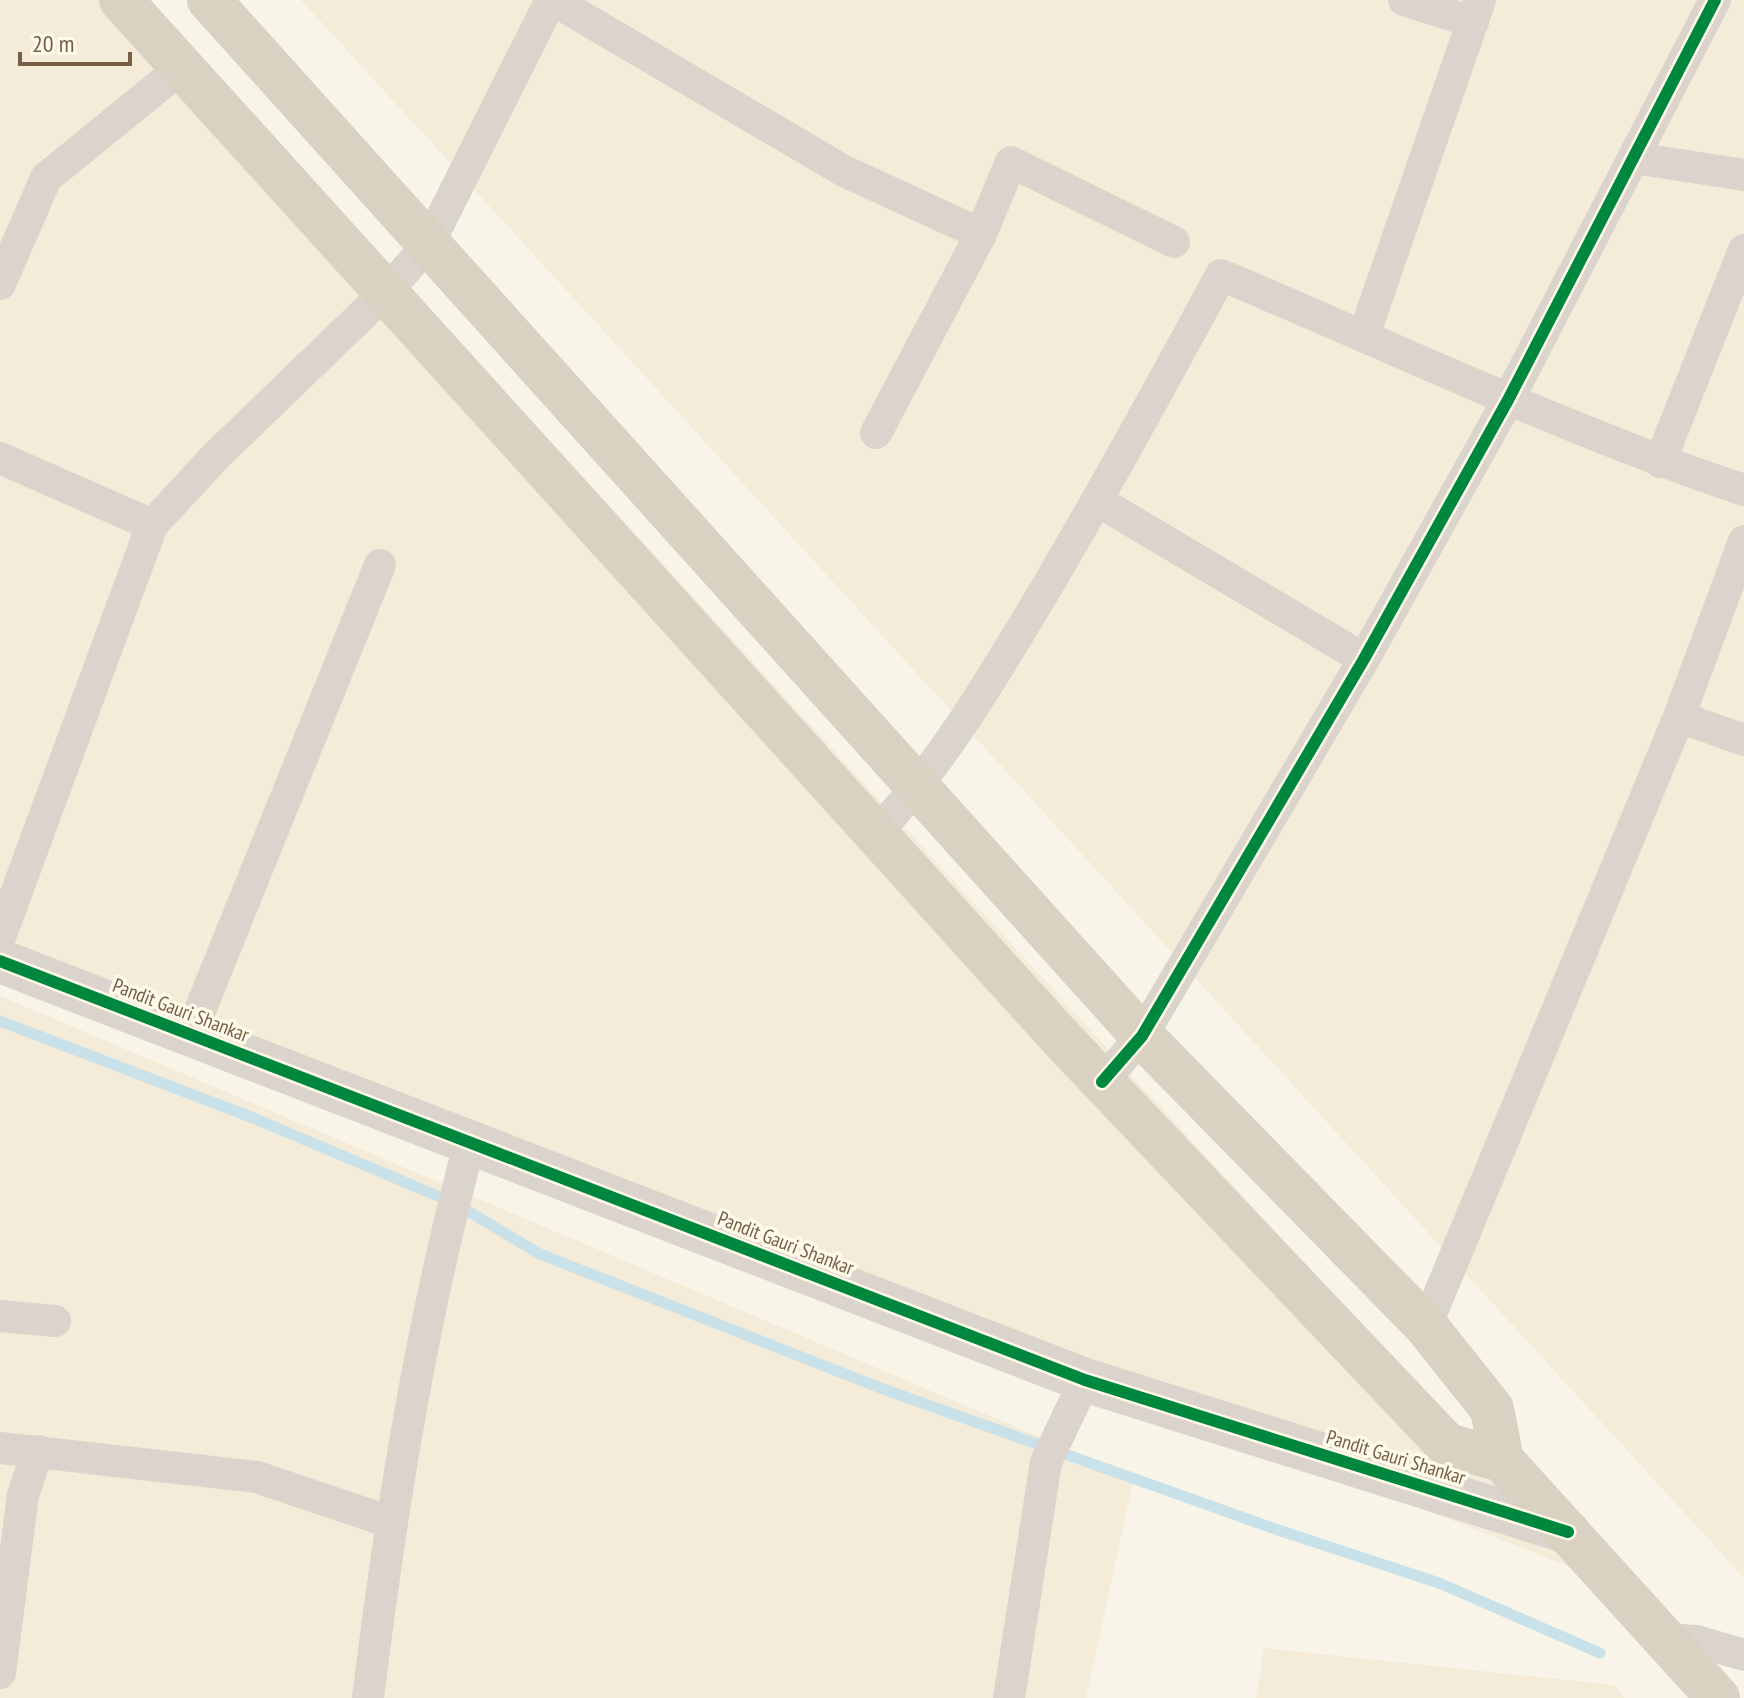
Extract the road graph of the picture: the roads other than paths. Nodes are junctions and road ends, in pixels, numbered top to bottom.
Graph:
1 (209, 0) edge
2 (552, 0) edge
3 (1404, 0) edge
4 (1715, 0) edge
5 (128, 2) edge
6 (1476, 11) edge
7 (181, 68) junction
8 (1634, 158) junction
9 (1744, 175) edge
10 (981, 234) junction
11 (1174, 242) dead end
12 (428, 245) junction
13 (1744, 250) edge
14 (0, 284) edge
15 (384, 294) junction
16 (1364, 335) junction
17 (1508, 400) junction
18 (876, 433) dead end
19 (0, 458) edge
20 (1660, 462) junction
21 (1744, 490) edge
22 (1098, 501) junction
23 (152, 525) junction
24 (1744, 541) edge
25 (380, 565) dead end
26 (1364, 659) junction
27 (1679, 717) junction
28 (1744, 740) edge
29 (917, 790) junction
30 (876, 833) junction
31 (0, 937) edge
32 (0, 961) edge
33 (190, 1035) junction
34 (1142, 1036) junction
35 (1102, 1082) junction
36 (470, 1142) junction
37 (0, 1316) edge
38 (55, 1321) dead end
39 (1426, 1326) junction
40 (1085, 1380) junction
41 (0, 1448) edge
42 (38, 1451) junction
43 (1502, 1460) junction
44 (390, 1522) junction
45 (1568, 1532) junction
46 (1666, 1639) junction
47 (1744, 1655) edge
48 (0, 1673) edge
49 (368, 1698) edge
50 (1009, 1698) edge
51 (1718, 1698) edge

1 - 12 main road
2 - 10 street
2 - 12 street
3 - 6 street
4 - 8 street
5 - 7 main road
6 - 16 street
7 - 14 street
7 - 15 main road
8 - 9 street
8 - 17 street
10 - 11 street
10 - 18 street
12 - 15 street
12 - 29 main road
13 - 20 street
15 - 23 street
15 - 30 main road
16 - 17 street
16 - 22 street
17 - 20 street
17 - 26 street
19 - 23 street
20 - 21 street
22 - 26 street
22 - 29 street
23 - 31 street
24 - 27 street
25 - 33 street
26 - 34 street
27 - 28 street
27 - 39 street
29 - 30 street
29 - 34 main road
30 - 35 main road
32 - 33 street, Pandit Gauri Shankar
33 - 36 street, Pandit Gauri Shankar
34 - 35 street
34 - 39 main road
35 - 43 main road
36 - 40 street, Pandit Gauri Shankar
36 - 44 street
37 - 38 street
39 - 43 main road
40 - 45 street, Pandit Gauri Shankar
40 - 50 street
41 - 42 street
42 - 44 street
42 - 48 street
43 - 45 main road
44 - 49 street
45 - 46 main road
46 - 47 street
46 - 51 main road

